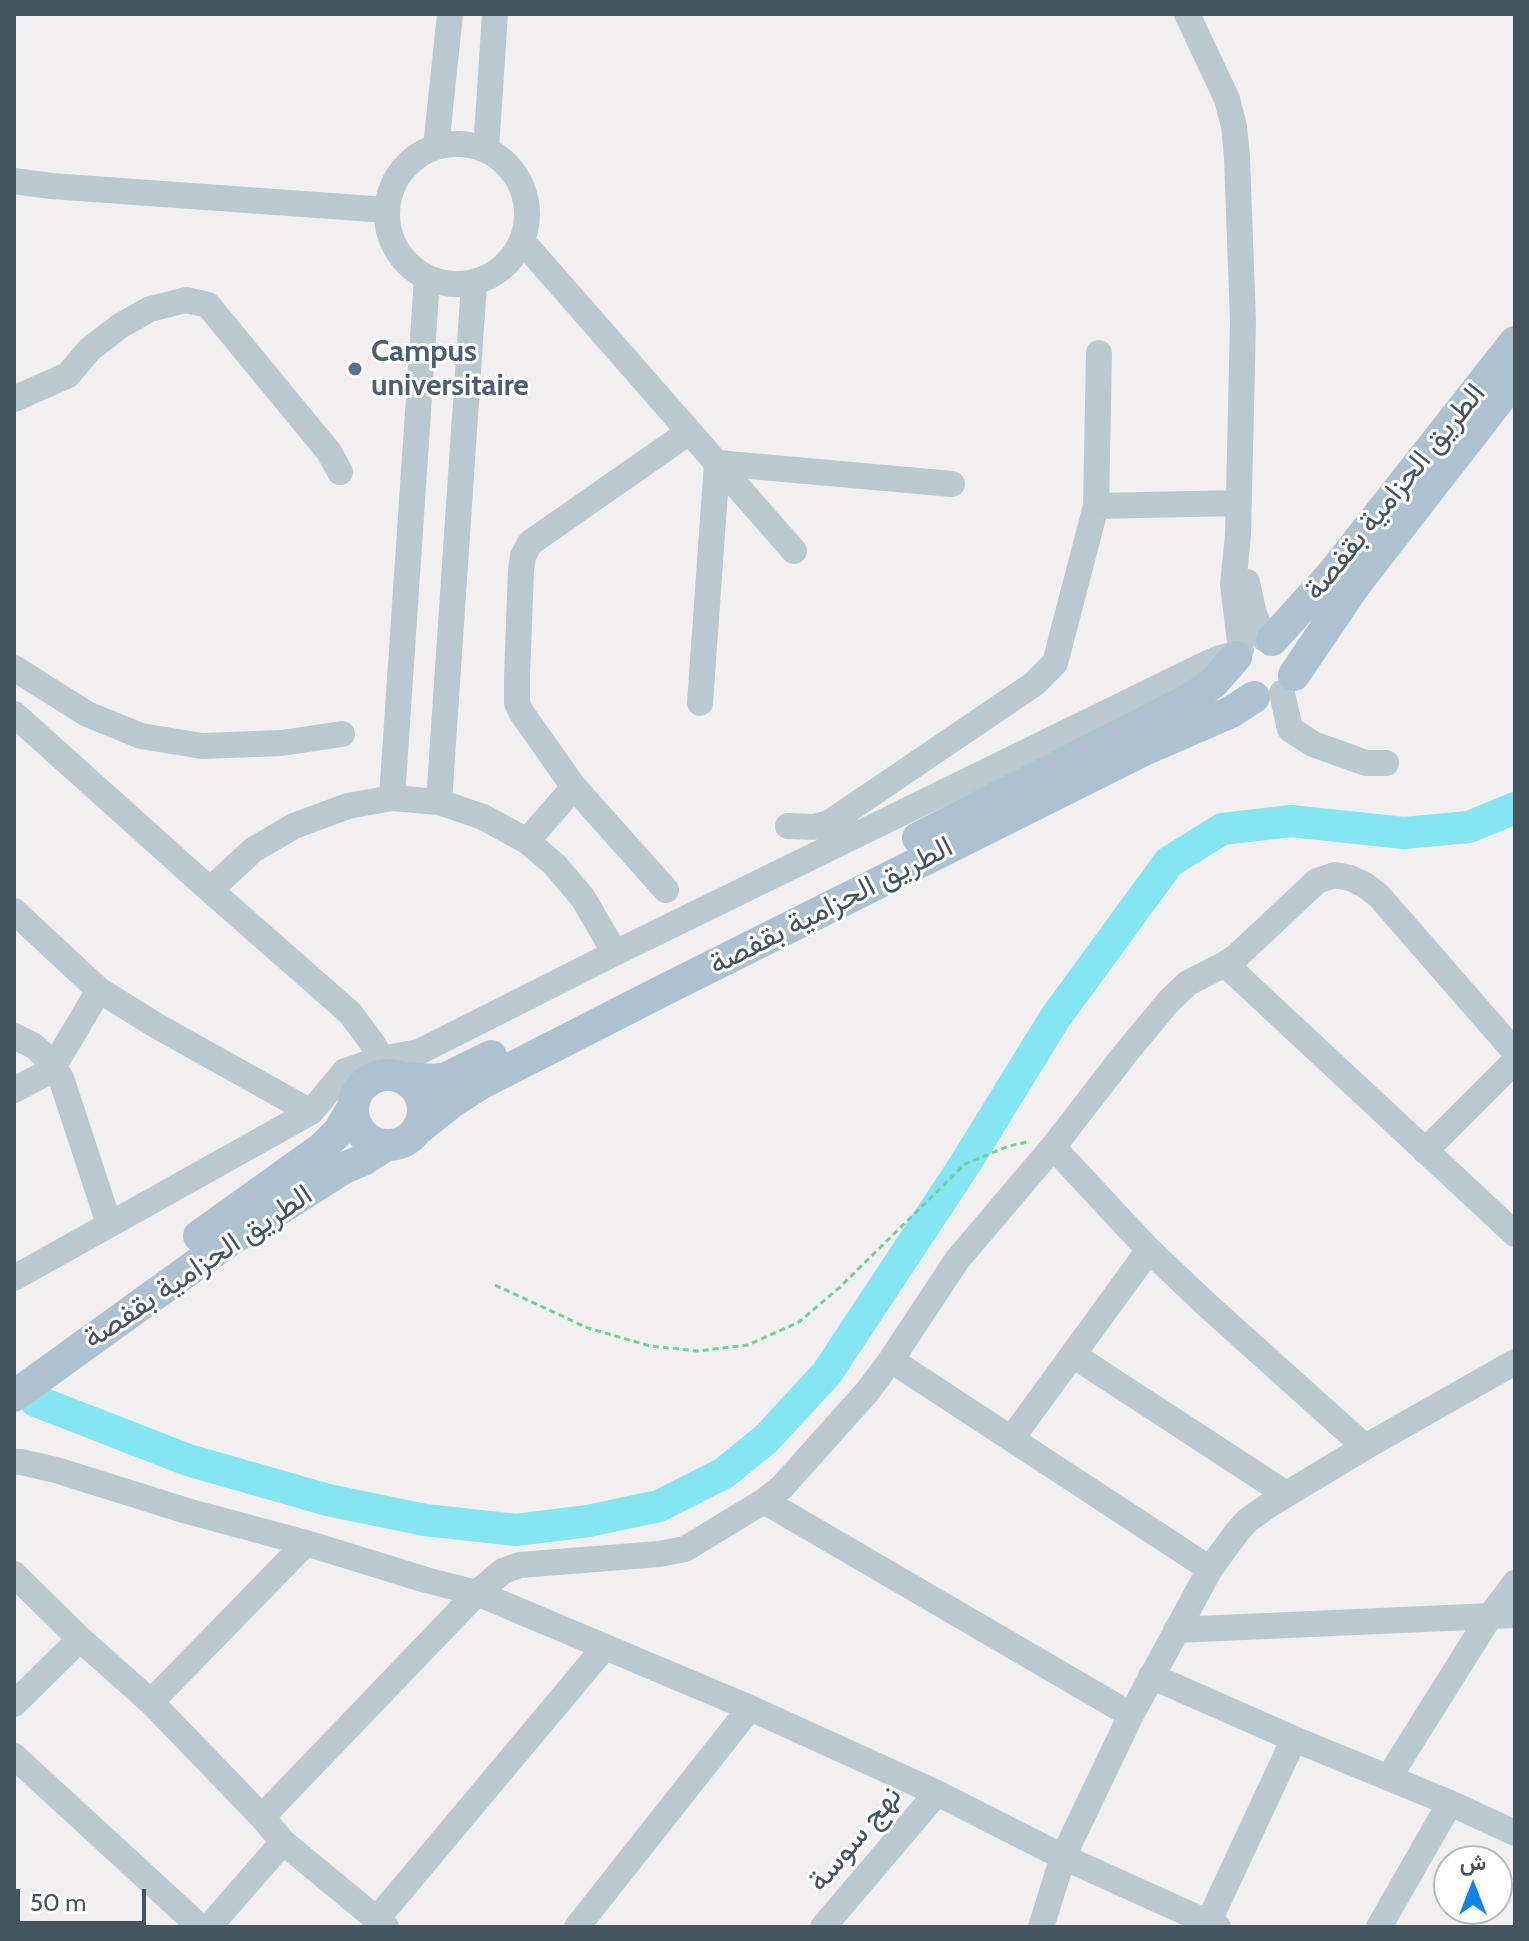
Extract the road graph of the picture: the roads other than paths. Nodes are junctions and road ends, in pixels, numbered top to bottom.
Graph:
1 (450, 14) edge
2 (495, 14) edge
3 (1187, 14) edge
4 (436, 147) junction
5 (486, 150) junction
6 (14, 181) edge
7 (387, 210) junction
8 (523, 242) junction
9 (427, 278) junction
10 (474, 283) junction
11 (1515, 342) edge
12 (1099, 353) dead end
13 (1515, 379) edge
14 (14, 399) edge
15 (689, 432) junction
16 (717, 463) junction
17 (340, 472) dead end
18 (952, 484) dead end
19 (1239, 503) junction
20 (1096, 506) junction
21 (794, 551) dead end
22 (1251, 648) junction
23 (14, 668) edge
24 (1277, 689) junction
25 (700, 703) dead end
26 (14, 714) edge
27 (342, 734) dead end
28 (1386, 763) dead end
29 (574, 787) junction
30 (392, 798) junction
31 (439, 802) junction
32 (788, 826) dead end
33 (527, 841) junction
34 (210, 890) junction
35 (666, 890) dead end
36 (14, 911) edge
37 (615, 953) junction
38 (1225, 964) junction
39 (99, 990) junction
40 (14, 1036) edge
41 (1515, 1052) edge
42 (1515, 1061) edge
43 (55, 1067) junction
44 (376, 1078) junction
45 (14, 1090) edge
46 (311, 1112) junction
47 (417, 1130) junction
48 (386, 1145) junction
49 (1053, 1147) junction
50 (1425, 1151) junction
51 (109, 1224) junction
52 (1515, 1234) edge
53 (1149, 1250) junction
54 (14, 1278) edge
55 (1073, 1355) junction
56 (891, 1360) junction
57 (1515, 1362) edge
58 (14, 1369) edge
59 (14, 1396) edge
60 (1012, 1438) junction
61 (1365, 1447) junction
62 (14, 1462) edge
63 (1286, 1494) junction
64 (764, 1501) junction
65 (306, 1543) junction
66 (1210, 1569) junction
67 (14, 1574) edge
68 (1515, 1583) edge
69 (477, 1593) junction
70 (1503, 1616) edge
71 (1176, 1630) junction
72 (80, 1639) junction
73 (604, 1648) junction
74 (1151, 1676) junction
75 (151, 1702) junction
76 (14, 1704) edge
77 (750, 1708) junction
78 (1131, 1715) junction
79 (1294, 1739) junction
80 (14, 1756) edge
81 (1389, 1777) junction
82 (937, 1793) junction
83 (1450, 1803) junction
84 (262, 1817) junction
85 (1515, 1833) edge
86 (283, 1842) junction
87 (1063, 1857) junction
88 (381, 1923) edge
89 (1213, 1925) edge
90 (200, 1927) edge
91 (209, 1927) edge
92 (577, 1927) edge
93 (823, 1927) edge
94 (1041, 1927) edge
95 (1379, 1927) edge

1 - 4 street
2 - 5 street
3 - 19 street
4 - 5 street
4 - 7 street
5 - 8 street
6 - 7 street
7 - 9 street
8 - 10 street
8 - 15 street
9 - 10 street
9 - 30 street
10 - 31 street
11 - 22 main road, الطريق الحزامية بقفصة
12 - 20 street
13 - 24 main road, الطريق الحزامية بقفصة
14 - 17 street
15 - 16 street
15 - 29 street
16 - 18 street
16 - 21 street
16 - 25 street
19 - 20 street
19 - 22 street
20 - 32 street
22 - 24 main road
22 - 24 main road
22 - 37 street
22 - 44 main road, الطريق الحزامية بقفصة
23 - 27 street
24 - 28 street
24 - 47 main road, الطريق الحزامية بقفصة
26 - 34 street
29 - 33 street
29 - 35 street
30 - 31 street
30 - 34 street
31 - 33 street
33 - 37 street
34 - 44 street
36 - 39 street
37 - 44 street
38 - 41 street
38 - 49 street
38 - 50 street
39 - 43 street
39 - 46 street
40 - 43 street
42 - 50 street
43 - 45 street
43 - 51 street
44 - 46 street
44 - 47 main road
44 - 48 main road
44 - 58 main road, الطريق الحزامية بقفصة
46 - 51 street
47 - 48 main road
48 - 59 main road, الطريق الحزامية بقفصة
49 - 53 street
49 - 56 street
50 - 52 street
51 - 54 street
53 - 55 street
53 - 61 street
55 - 60 street
55 - 63 street
56 - 60 street
56 - 64 street
57 - 61 street
60 - 66 street
61 - 63 street
62 - 65 street
63 - 66 street
64 - 69 street
64 - 78 street
65 - 69 street
65 - 75 street
66 - 71 street
67 - 72 street
68 - 70 street
69 - 73 street
69 - 84 street
70 - 71 street
70 - 81 street
71 - 74 street
72 - 75 street
72 - 76 street
73 - 77 street
73 - 88 street
74 - 78 street
74 - 79 street
75 - 84 street
77 - 82 street
77 - 92 street
78 - 87 street
79 - 81 street
79 - 89 street
80 - 90 street
81 - 83 street
82 - 87 street
82 - 93 street, نهج سوسة
83 - 85 street
83 - 95 street
84 - 86 street
86 - 88 street
86 - 91 street
87 - 89 street
87 - 94 street

